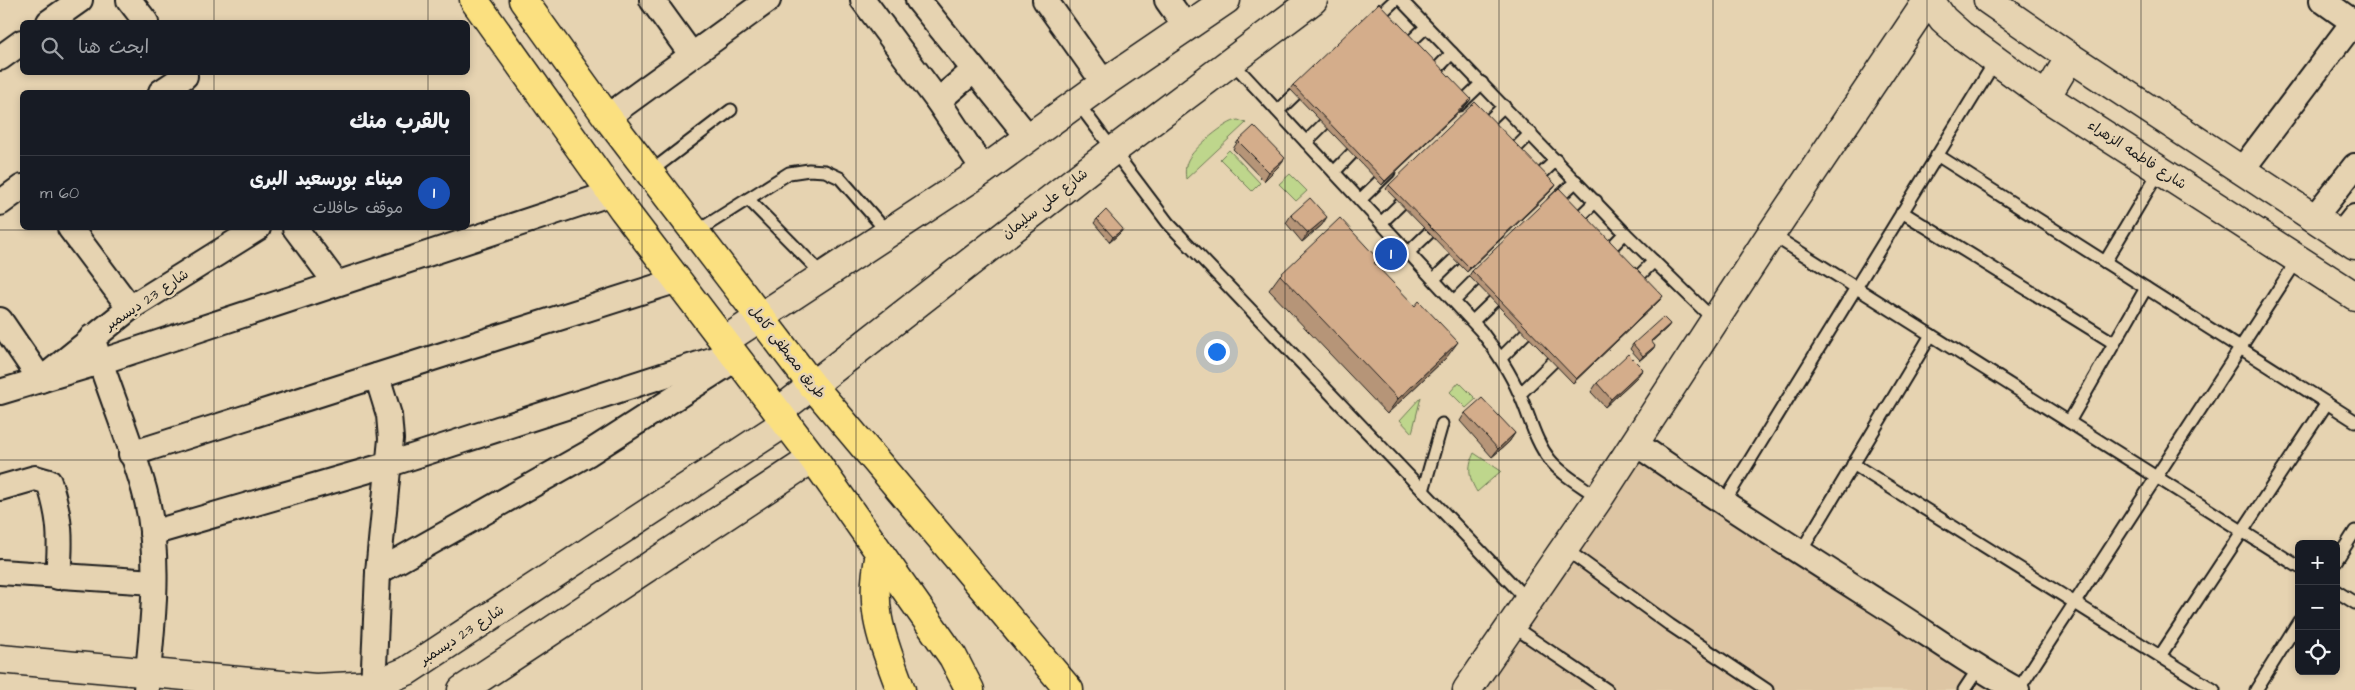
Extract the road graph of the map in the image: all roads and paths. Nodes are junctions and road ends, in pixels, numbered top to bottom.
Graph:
1 (80, 0) edge
2 (129, 0) edge
3 (474, 0) edge
4 (523, 0) edge
5 (652, 0) edge
6 (768, 0) edge
7 (863, 0) edge
8 (918, 0) edge
9 (1045, 0) edge
10 (1168, 0) edge
11 (1226, 0) edge
12 (1314, 0) edge
13 (1395, 0) edge
14 (1400, 0) edge
15 (1929, 0) edge
16 (1988, 0) edge
17 (2322, 0) edge
18 (52, 20) edge
19 (144, 20) edge
20 (2354, 21) edge
21 (1426, 27) junction
22 (1187, 28) junction
23 (1366, 28) edge
24 (20, 43) edge
25 (1452, 53) junction
26 (691, 54) junction
27 (2070, 57) junction
28 (0, 58) edge
29 (1393, 59) edge
30 (1996, 60) junction
31 (1232, 62) junction
32 (973, 71) junction
33 (1317, 74) edge
34 (188, 80) edge
35 (1104, 83) junction
36 (1482, 83) junction
37 (1419, 86) edge
38 (166, 90) edge
39 (2046, 96) junction
40 (938, 102) junction
41 (1077, 102) junction
42 (1346, 104) edge
43 (1504, 106) junction
44 (731, 110) dead end
45 (1278, 111) junction
46 (1448, 115) edge
47 (607, 117) junction
48 (1373, 132) edge
49 (1531, 133) junction
50 (1029, 138) junction
51 (1470, 138) edge
52 (1306, 142) junction
53 (1114, 150) junction
54 (1937, 155) junction
55 (1556, 160) junction
56 (1401, 161) edge
57 (1497, 166) edge
58 (2355, 166) edge
59 (984, 170) junction
60 (2160, 170) junction
61 (2240, 171) junction
62 (650, 172) junction
63 (1334, 172) junction
64 (1576, 180) junction
65 (20, 188) edge
66 (1416, 190) edge
67 (1523, 192) edge
68 (612, 193) junction
69 (748, 199) junction
70 (1360, 200) junction
71 (1596, 201) junction
72 (0, 203) edge
73 (1902, 212) junction
74 (1543, 213) edge
75 (1443, 218) edge
76 (2314, 218) junction
77 (1381, 223) junction
78 (72, 230) edge
79 (255, 230) edge
80 (296, 230) edge
81 (696, 232) junction
82 (2350, 232) edge
83 (1563, 233) edge
84 (1625, 233) junction
85 (888, 234) junction
86 (1771, 234) junction
87 (1476, 238) edge
88 (1408, 252) junction
89 (1496, 259) edge
90 (2298, 259) junction
91 (1654, 261) junction
92 (2105, 262) junction
93 (1593, 265) edge
94 (824, 276) junction
95 (1516, 279) edge
96 (678, 280) junction
97 (1434, 280) junction
98 (336, 283) junction
99 (1856, 287) junction
100 (2146, 288) junction
101 (1622, 294) edge
102 (2355, 296) edge
103 (1454, 301) junction
104 (130, 308) junction
105 (760, 317) junction
106 (1541, 317) edge
107 (0, 320) edge
108 (1473, 321) junction
109 (1716, 322) junction
110 (1931, 335) junction
111 (92, 337) junction
112 (2114, 343) junction
113 (1568, 346) edge
114 (2240, 348) junction
115 (731, 351) junction
116 (1501, 358) junction
117 (100, 362) junction
118 (377, 376) junction
119 (41, 380) junction
120 (812, 385) junction
121 (0, 392) edge
122 (1520, 394) junction
123 (2327, 403) junction
124 (782, 417) junction
125 (2355, 421) edge
126 (2069, 422) junction
127 (1442, 424) dead end
128 (1635, 443) junction
129 (131, 454) junction
130 (813, 458) junction
131 (390, 464) junction
132 (1853, 464) junction
133 (2156, 477) junction
134 (0, 488) edge
135 (1424, 491) junction
136 (1599, 498) junction
137 (1723, 504) junction
138 (2355, 530) edge
139 (2242, 532) junction
140 (152, 533) junction
141 (1564, 548) junction
142 (1800, 552) junction
143 (880, 554) junction
144 (2340, 554) edge
145 (2295, 565) edge
146 (0, 572) edge
147 (378, 572) junction
148 (58, 577) junction
149 (154, 582) junction
150 (2340, 594) edge
151 (1528, 601) junction
152 (2075, 603) junction
153 (2355, 603) edge
154 (1511, 625) junction
155 (2295, 627) edge
156 (2160, 656) junction
157 (0, 659) edge
158 (1978, 669) junction
159 (147, 682) edge
160 (373, 688) edge
161 (1603, 689) edge
162 (462, 690) edge
163 (901, 690) edge
164 (970, 690) edge
165 (1069, 690) edge
166 (1467, 690) edge
167 (1767, 690) edge
168 (1964, 690) edge
169 (2018, 690) edge
170 (2214, 690) edge
171 (2256, 690) edge

1 - 18 street
2 - 19 street
3 - 68 main road
4 - 47 main road, طريق مصطفى كامل
5 - 26 street
6 - 26 street
7 - 40 street
8 - 32 street
9 - 35 street
10 - 22 street
11 - 22 street
12 - 31 street, شارع على سليمان
13 - 23 lane
14 - 21 lane
15 - 30 street, شارع فاطمه الزهراء
15 - 86 street
16 - 27 street
17 - 20 street
20 - 61 street
21 - 25 lane
21 - 29 lane
22 - 35 street
24 - 28 street
25 - 36 lane
25 - 37 lane
26 - 47 street
27 - 39 street
27 - 61 street
30 - 39 street, شارع فاطمه الزهراء
30 - 54 lane
31 - 45 lane
31 - 53 street, شارع على سليمان
32 - 40 street
32 - 50 street
33 - 45 lane
34 - 38 street
35 - 41 street
36 - 43 lane
36 - 46 lane
39 - 60 street, شارع فاطمه الزهراء
40 - 59 street
41 - 50 street
41 - 53 lane
42 - 52 lane
43 - 49 lane
43 - 51 lane
44 - 62 lane
45 - 52 lane
47 - 62 main road, طريق مصطفى كامل
48 - 63 lane
49 - 55 lane
49 - 57 lane
50 - 59 street
52 - 63 lane
53 - 120 street, شارع على سليمان
53 - 135 lane
54 - 73 lane
54 - 92 lane
55 - 64 lane
55 - 67 lane
56 - 70 lane
58 - 76 street
59 - 85 street
60 - 90 street, شارع فاطمه الزهراء
60 - 92 lane
61 - 76 street
62 - 81 main road, طريق مصطفى كامل
63 - 70 lane
64 - 71 lane
64 - 74 lane
65 - 72 street
66 - 77 lane
68 - 96 main road
68 - 98 street
69 - 81 lane
69 - 85 lane
69 - 94 lane
70 - 77 lane
71 - 83 lane
71 - 84 lane
73 - 99 lane
73 - 112 lane
75 - 88 lane
76 - 82 street
77 - 88 lane
78 - 104 street
79 - 104 street, شارع 23 ديسمبر
80 - 98 street
81 - 105 main road, طريق مصطفى كامل
84 - 91 lane
84 - 93 lane
85 - 94 street
86 - 99 lane
86 - 109 street
87 - 97 lane
88 - 97 lane
89 - 103 lane
90 - 102 street, شارع فاطمه الزهراء
90 - 114 lane
91 - 101 lane
91 - 109 lane
92 - 100 lane
94 - 105 street
95 - 108 lane
96 - 115 main road
96 - 118 street
97 - 103 lane
98 - 117 street
99 - 110 lane
99 - 137 lane
100 - 112 lane
100 - 114 lane
103 - 108 lane
104 - 111 street, شارع 23 ديسمبر
105 - 115 street
105 - 120 main road, طريق مصطفى كامل
106 - 116 lane
107 - 119 street
108 - 116 lane
109 - 128 street
110 - 126 lane
110 - 132 lane
111 - 117 street
111 - 119 street, شارع 23 ديسمبر
112 - 126 lane
113 - 122 lane
114 - 123 lane
114 - 133 lane
115 - 124 main road
115 - 131 street
115 - 147 street
116 - 122 lane
117 - 119 street
117 - 129 street
118 - 129 street
118 - 131 street
119 - 121 street
120 - 124 street, شارع على سليمان
120 - 165 main road, طريق مصطفى كامل
122 - 136 lane
123 - 125 lane
123 - 139 lane
124 - 130 main road
124 - 160 street, شارع 23 ديسمبر
126 - 133 lane
127 - 135 lane
128 - 136 street
128 - 137 street
129 - 140 street
130 - 143 main road
130 - 162 street
131 - 140 street
131 - 147 street
132 - 142 lane
132 - 152 lane
133 - 139 lane
133 - 152 lane
134 - 148 street
135 - 151 lane
136 - 141 street
137 - 142 street
138 - 144 lane
139 - 145 lane
139 - 156 lane
140 - 149 street
141 - 151 street
141 - 167 lane
142 - 158 street
143 - 163 main road
143 - 164 main road
146 - 148 street
147 - 160 street
148 - 149 street
149 - 159 street
150 - 153 lane
151 - 154 street
152 - 156 lane
152 - 169 lane
154 - 161 lane
154 - 166 street
155 - 171 lane
156 - 170 lane
157 - 159 street, شارع 23 ديسمبر
158 - 168 lane
158 - 169 street
159 - 160 street, شارع 23 ديسمبر

